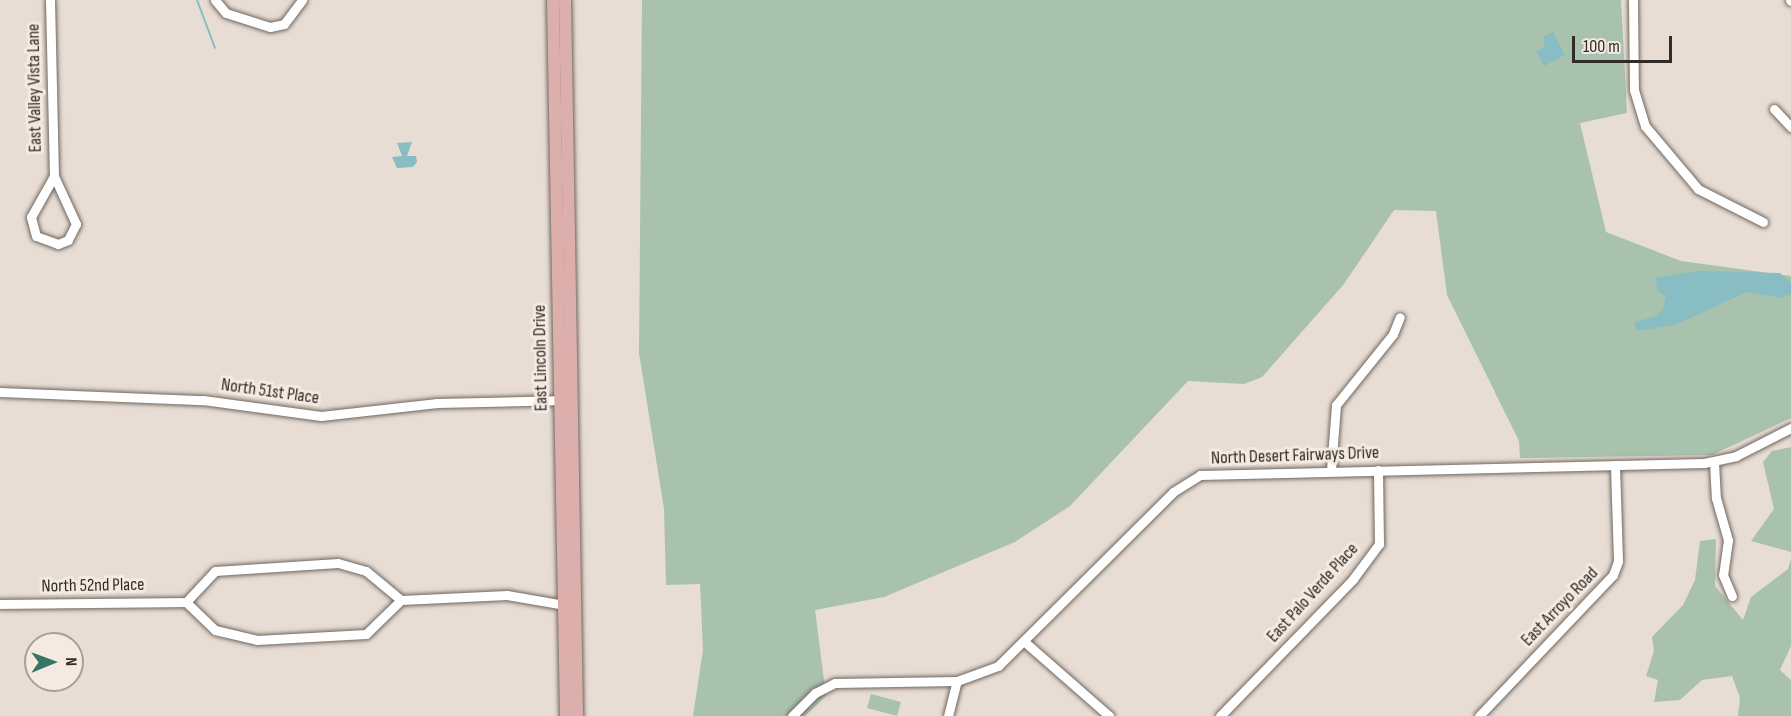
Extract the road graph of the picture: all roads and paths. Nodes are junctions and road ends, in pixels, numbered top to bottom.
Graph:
1 (50, 0) edge
2 (215, 0) edge
3 (302, 0) edge
4 (553, 0) edge
5 (565, 0) edge
6 (1634, 0) edge
7 (1774, 109) dead end
8 (1791, 127) edge
9 (54, 176) junction
10 (1763, 222) dead end
11 (1400, 316) dead end
12 (0, 392) edge
13 (566, 400) junction
14 (1791, 428) edge
15 (1714, 462) junction
16 (1615, 465) junction
17 (1331, 470) junction
18 (1378, 470) junction
19 (1732, 596) dead end
20 (400, 600) junction
21 (186, 602) junction
22 (0, 604) edge
23 (570, 606) junction
24 (1026, 643) junction
25 (957, 681) junction
26 (566, 716) edge
27 (577, 716) edge
28 (792, 716) edge
29 (948, 716) edge
30 (1109, 716) edge
31 (1220, 716) edge
32 (1479, 716) edge

1 - 9 street, East Valley Vista Lane
2 - 3 street
4 - 13 main road, East Lincoln Drive
5 - 13 main road, East Lincoln Drive
6 - 10 street
7 - 8 street
9 - 9 street, East Valley Vista Lane
11 - 17 street
12 - 13 street, North 51st Place
13 - 23 main road, East Lincoln Drive
14 - 15 street, North Desert Fairways Drive
15 - 16 street, North Desert Fairways Drive
15 - 19 street
16 - 18 street, North Desert Fairways Drive
16 - 32 street, East Arroyo Road
17 - 18 street, North Desert Fairways Drive
17 - 24 street, North Desert Fairways Drive
18 - 31 street, East Palo Verde Place
20 - 21 street
20 - 21 street
20 - 23 street
21 - 22 street, North 52nd Place
23 - 26 main road, East Lincoln Drive
23 - 27 main road, East Lincoln Drive
24 - 25 street, North Desert Fairways Drive
24 - 30 street
25 - 28 street, North Desert Fairways Drive
25 - 29 street

